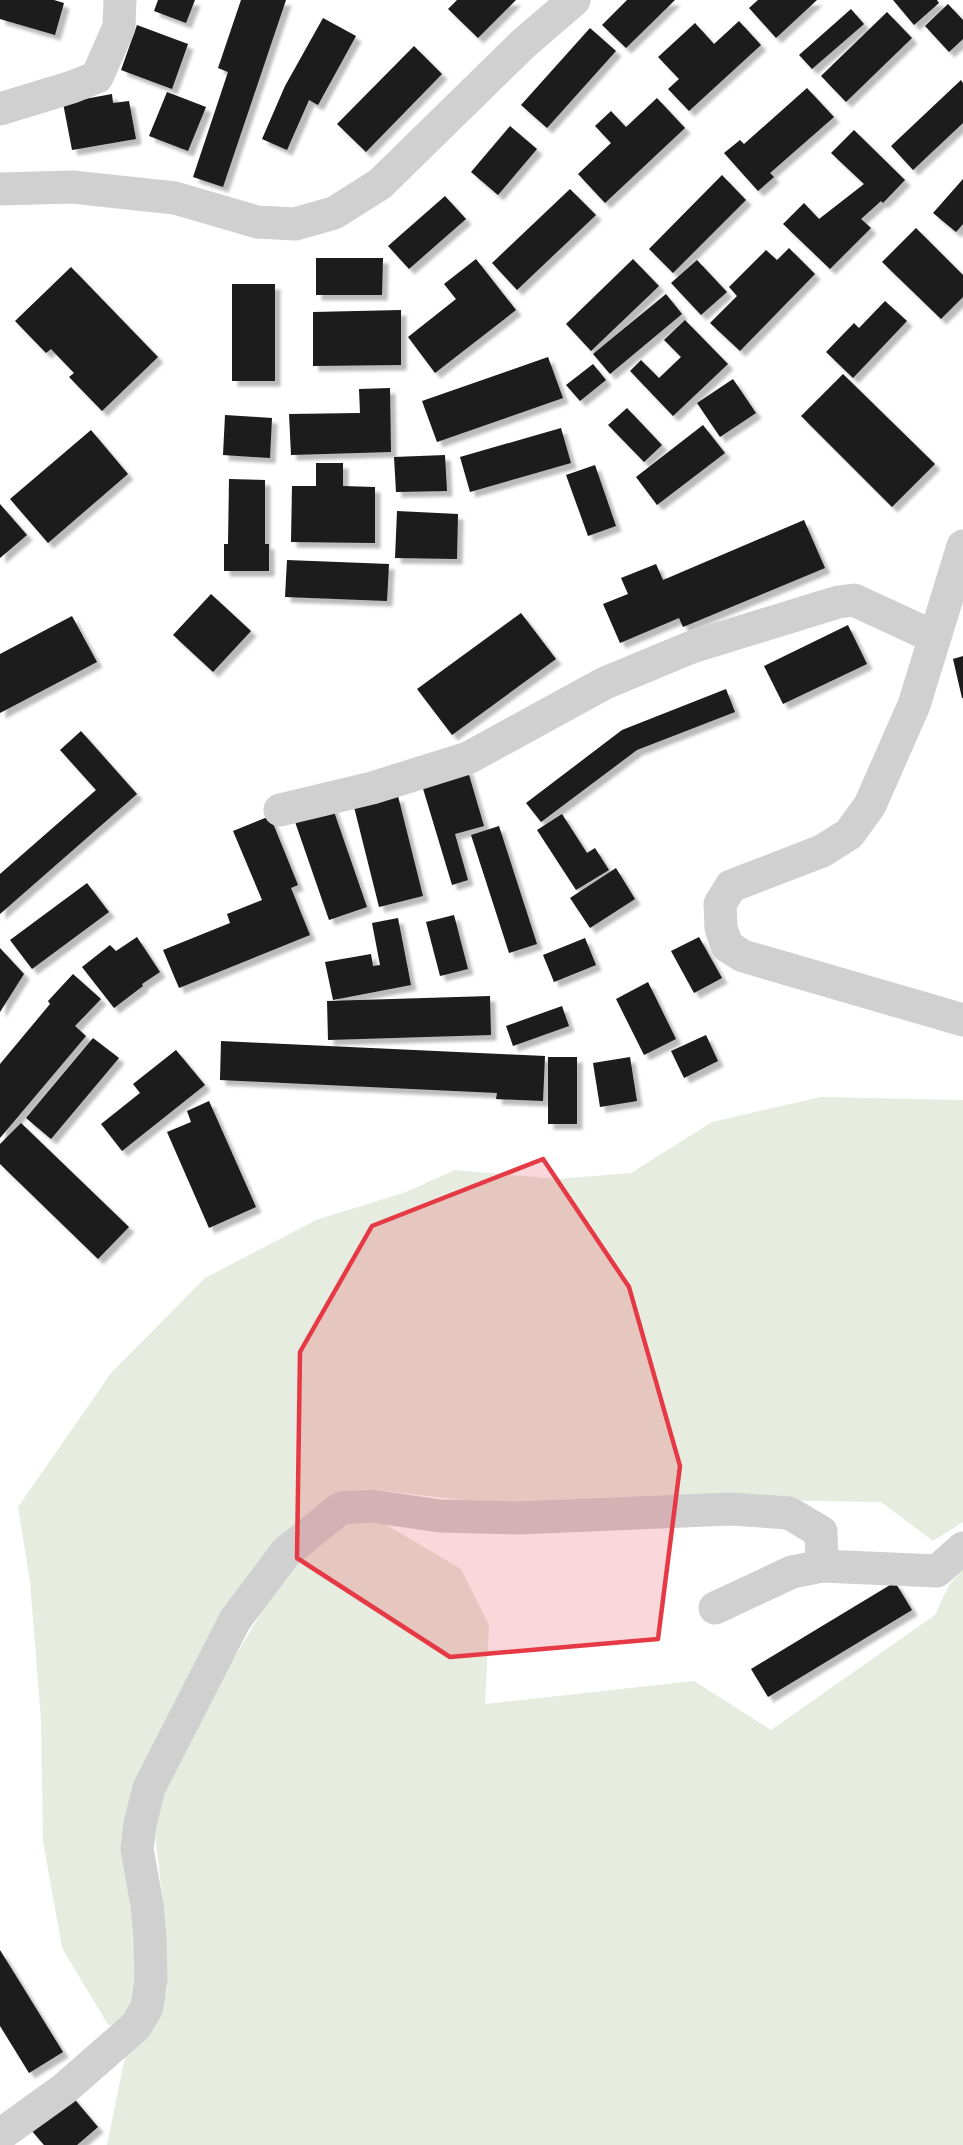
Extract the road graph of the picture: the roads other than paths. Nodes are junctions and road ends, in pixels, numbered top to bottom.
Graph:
1 (120, 0) edge
2 (574, 0) edge
3 (0, 109) edge
4 (0, 189) edge
5 (963, 546) edge
6 (934, 637) junction
7 (280, 810) dead end
8 (963, 1020) edge
9 (963, 1548) edge
10 (822, 1566) junction
11 (715, 1608) dead end
12 (0, 2135) edge

1 - 3 street
2 - 4 street
5 - 6 street
6 - 7 street
6 - 8 street
9 - 10 street
10 - 11 street
10 - 12 street

